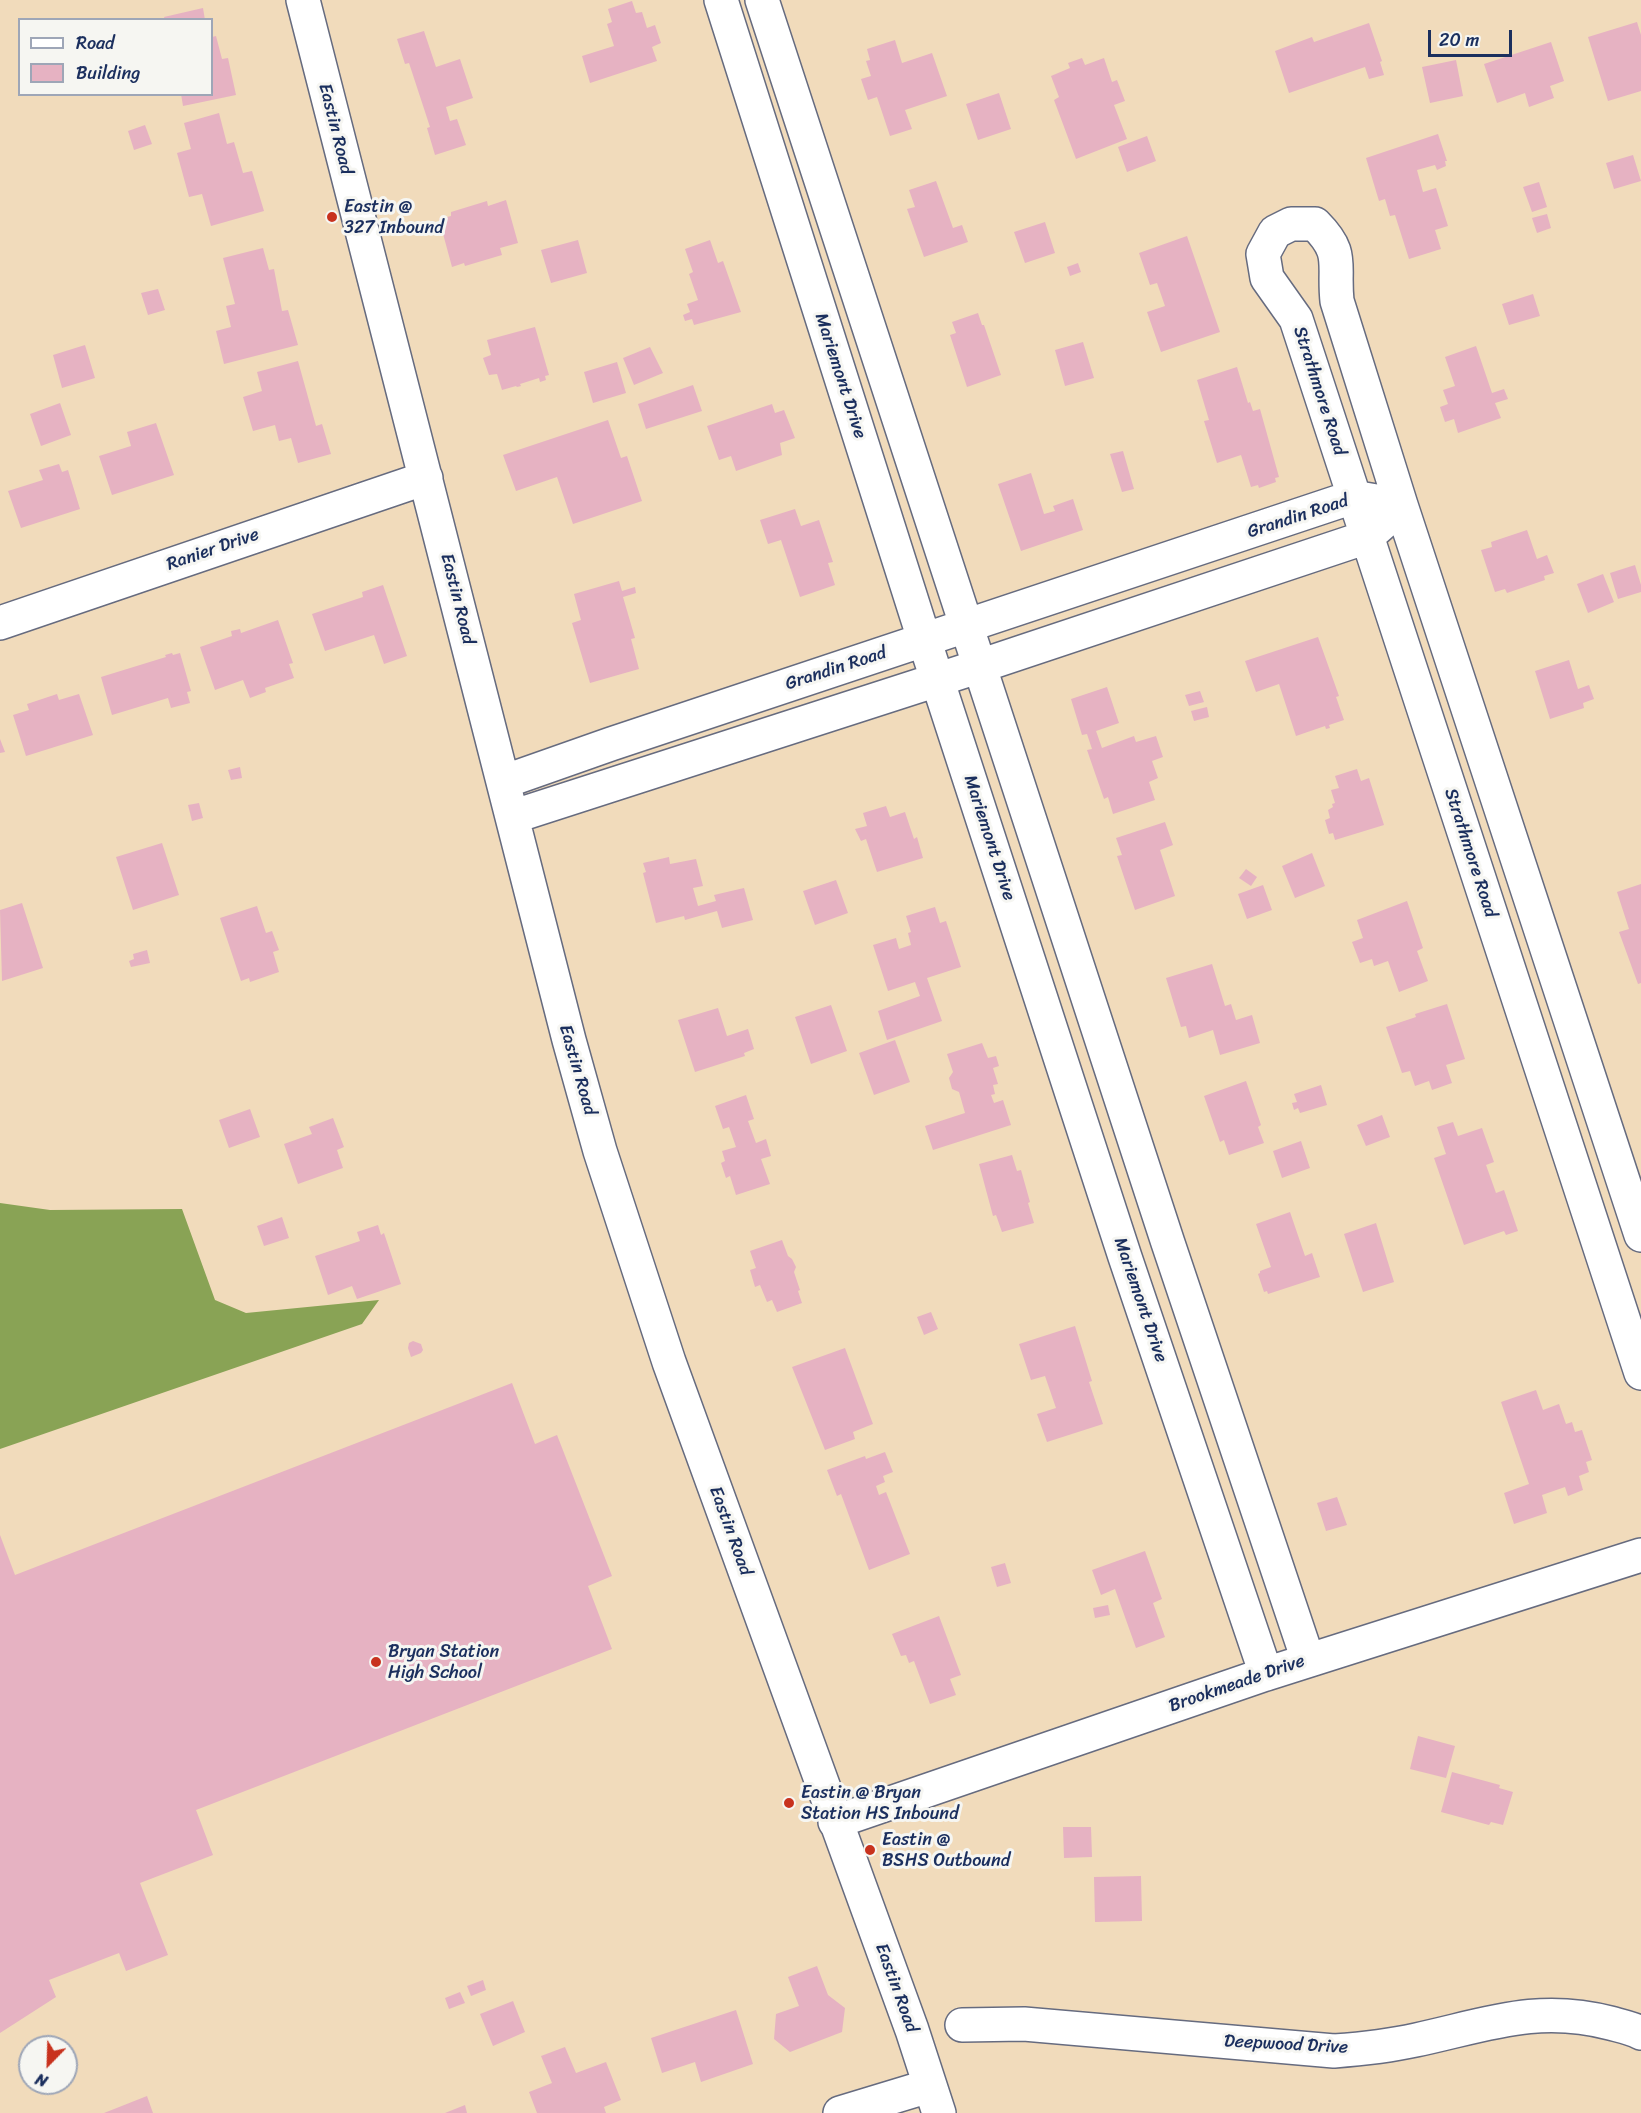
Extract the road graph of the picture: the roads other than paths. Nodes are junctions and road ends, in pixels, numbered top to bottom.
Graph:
1 (303, 0) edge
2 (721, 0) edge
3 (762, 0) edge
4 (426, 477) junction
5 (1353, 497) junction
6 (1401, 505) junction
7 (1367, 537) junction
8 (0, 623) edge
9 (967, 626) junction
10 (924, 639) junction
11 (981, 666) junction
12 (938, 680) junction
13 (503, 782) junction
14 (512, 817) junction
15 (1641, 1235) edge
16 (1168, 1243) junction
17 (1125, 1257) junction
18 (1641, 1373) edge
19 (1641, 1555) edge
20 (1308, 1660) junction
21 (1266, 1674) junction
22 (835, 1821) junction
23 (962, 2025) dead end
24 (1641, 2033) edge
25 (934, 2100) edge
26 (840, 2113) edge

1 - 4 street, Eastin Road
2 - 10 street, Mariemont Drive
3 - 9 street
4 - 8 street, Ranier Drive
4 - 13 street, Eastin Road
5 - 6 street, Grandin Road
5 - 6 street, Strathmore Road
5 - 7 street, Strathmore Road
5 - 9 street, Grandin Road
6 - 7 street
6 - 15 street, Strathmore Road
7 - 11 street
7 - 18 street, Strathmore Road
9 - 10 street, Grandin Road
9 - 11 street
10 - 12 street, Mariemont Drive
10 - 13 street, Grandin Road
11 - 12 street
11 - 16 street
12 - 14 street
12 - 17 street, Mariemont Drive
13 - 14 street, Eastin Road
14 - 22 street, Eastin Road
16 - 17 street
16 - 20 street
17 - 21 street, Mariemont Drive
19 - 20 street, Brookmeade Drive
20 - 21 street, Brookmeade Drive
21 - 22 street, Brookmeade Drive
22 - 25 street, Eastin Road
23 - 24 street, Deepwood Drive
25 - 26 street

